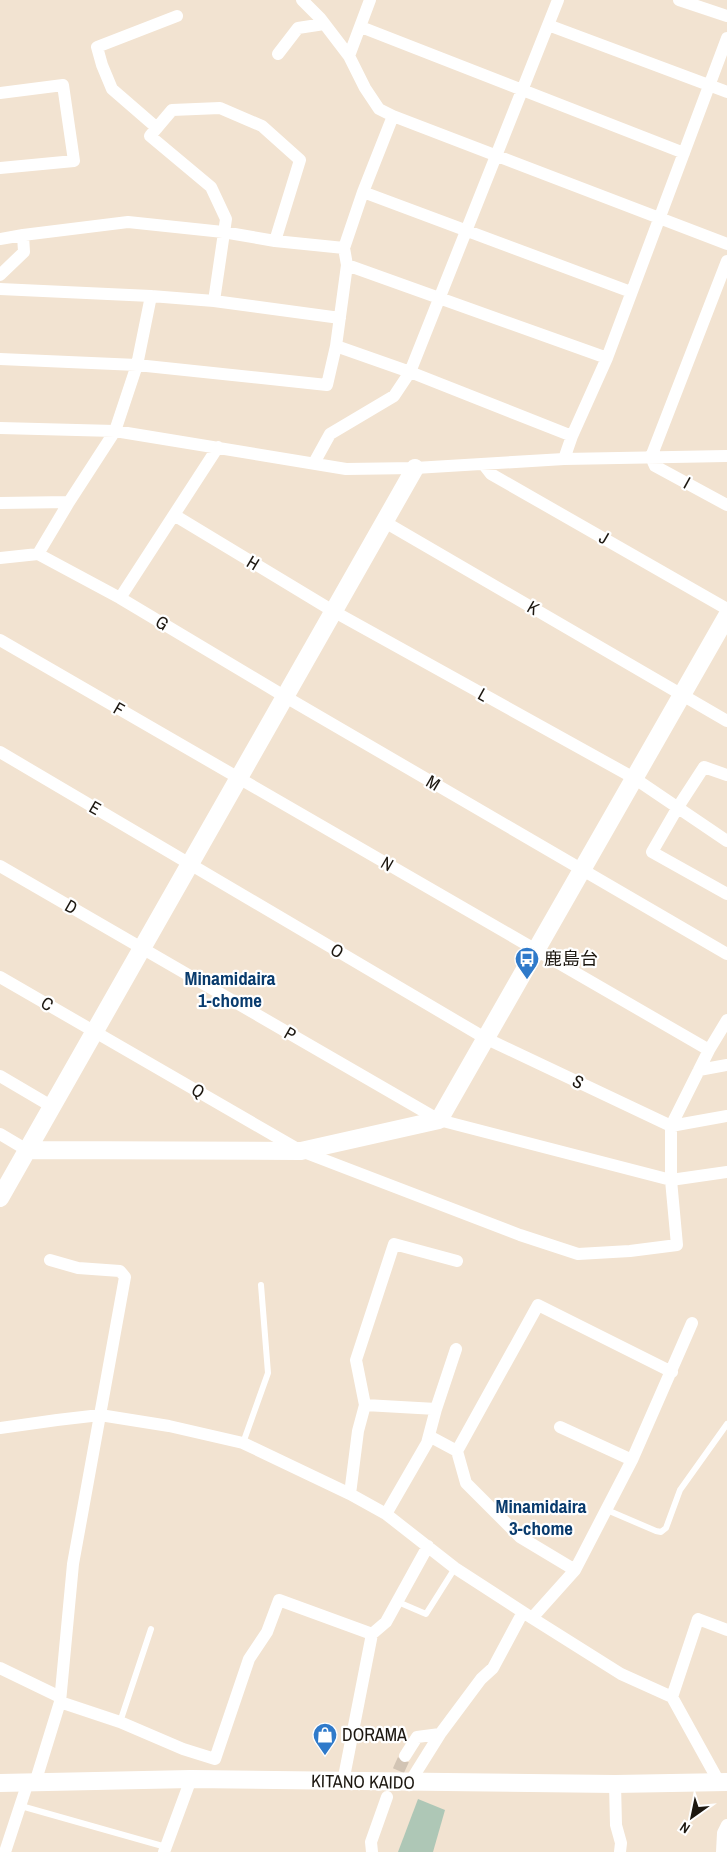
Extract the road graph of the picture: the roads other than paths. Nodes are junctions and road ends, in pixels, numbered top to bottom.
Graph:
1 (302, 0) edge
2 (370, 0) edge
3 (558, 0) edge
4 (679, 0) edge
5 (178, 16) dead end
6 (727, 16) edge
7 (324, 24) junction
8 (548, 25) junction
9 (361, 27) junction
10 (727, 38) edge
11 (278, 54) dead end
12 (349, 56) junction
13 (709, 85) junction
14 (522, 89) junction
15 (727, 92) edge
16 (0, 93) edge
17 (393, 116) junction
18 (157, 128) junction
19 (684, 152) junction
20 (496, 154) junction
21 (0, 168) edge
22 (363, 192) junction
23 (660, 217) junction
24 (466, 231) junction
25 (223, 232) junction
26 (23, 235) junction
27 (0, 239) edge
28 (275, 241) junction
29 (727, 244) edge
30 (344, 248) junction
31 (727, 261) edge
32 (347, 265) junction
33 (0, 275) edge
34 (0, 289) edge
35 (631, 292) junction
36 (151, 296) junction
37 (439, 298) junction
38 (214, 302) junction
39 (340, 318) junction
40 (336, 346) junction
41 (607, 358) junction
42 (0, 359) edge
43 (137, 365) junction
44 (410, 372) junction
45 (0, 428) edge
46 (115, 431) junction
47 (572, 436) junction
48 (218, 448) junction
49 (727, 456) edge
50 (651, 457) junction
51 (564, 459) junction
52 (314, 463) junction
53 (484, 465) junction
54 (415, 468) junction
55 (69, 502) junction
56 (0, 504) edge
57 (727, 505) edge
58 (174, 515) junction
59 (384, 521) junction
60 (38, 554) junction
61 (0, 558) edge
62 (120, 598) junction
63 (727, 609) edge
64 (332, 611) junction
65 (727, 616) edge
66 (0, 640) edge
67 (682, 694) junction
68 (284, 696) junction
69 (727, 721) edge
70 (0, 752) edge
71 (727, 775) edge
72 (238, 778) junction
73 (634, 778) junction
74 (678, 807) junction
75 (727, 841) edge
76 (189, 864) junction
77 (0, 866) edge
78 (582, 870) junction
79 (727, 894) edge
80 (141, 948) junction
81 (536, 950) junction
82 (727, 954) edge
83 (0, 977) edge
84 (727, 1020) edge
85 (94, 1031) junction
86 (486, 1038) junction
87 (709, 1050) junction
88 (727, 1065) edge
89 (699, 1070) junction
90 (0, 1076) edge
91 (51, 1106) junction
92 (727, 1116) edge
93 (439, 1120) junction
94 (671, 1126) junction
95 (0, 1134) edge
96 (27, 1150) junction
97 (301, 1151) junction
98 (727, 1172) edge
99 (671, 1180) junction
100 (0, 1198) edge
101 (50, 1260) dead end
102 (457, 1261) dead end
103 (261, 1285) dead end
104 (692, 1323) dead end
105 (456, 1349) dead end
106 (672, 1372) junction
107 (365, 1405) junction
108 (436, 1409) junction
109 (100, 1415) junction
110 (727, 1424) edge
111 (560, 1427) dead end
112 (0, 1428) edge
113 (429, 1436) junction
114 (243, 1443) junction
115 (457, 1451) junction
116 (632, 1460) junction
117 (350, 1494) junction
118 (607, 1510) junction
119 (386, 1514) junction
120 (428, 1546) junction
121 (455, 1568) junction
122 (575, 1570) junction
123 (398, 1602) junction
124 (527, 1615) junction
125 (151, 1629) dead end
126 (727, 1630) edge
127 (372, 1634) junction
128 (0, 1668) edge
129 (672, 1697) junction
130 (60, 1699) junction
131 (120, 1722) junction
132 (440, 1734) junction
133 (404, 1756) tunnel mouth
134 (215, 1758) junction
135 (191, 1779) junction
136 (212, 1779) junction
137 (32, 1782) junction
138 (343, 1782) junction
139 (410, 1782) junction
140 (723, 1782) edge
141 (0, 1783) edge
142 (614, 1784) junction
143 (388, 1796) tunnel mouth
144 (20, 1806) junction
145 (727, 1825) edge
146 (165, 1849) edge
147 (5, 1852) edge
148 (372, 1852) edge
149 (620, 1852) edge
150 (722, 1852) edge

1 - 7 street
2 - 9 street
3 - 8 street
4 - 6 street
5 - 18 street
7 - 11 street
7 - 12 street
8 - 13 street
8 - 14 street
9 - 12 street
9 - 14 street
10 - 13 street
12 - 17 street
13 - 15 street
13 - 19 street
14 - 19 street
14 - 20 street
16 - 21 street
17 - 20 street
17 - 22 street
18 - 25 street
18 - 28 street
19 - 23 street
20 - 23 street
20 - 24 street
22 - 24 street
22 - 30 street
23 - 29 street
23 - 35 street
24 - 35 street
24 - 37 street
25 - 26 street
25 - 28 street
25 - 38 street
26 - 27 street
26 - 33 street
28 - 30 street
30 - 32 street
31 - 50 street
32 - 37 street
32 - 39 street
34 - 36 street
35 - 41 street
36 - 38 street
36 - 43 street
37 - 41 street
37 - 44 street
38 - 39 street
39 - 40 street
40 - 43 street
40 - 44 street
41 - 47 street
42 - 43 street
43 - 46 street
44 - 47 street
44 - 52 street
45 - 46 street
46 - 48 street
46 - 55 street
47 - 51 street
48 - 52 street
48 - 58 street
49 - 50 street
50 - 51 street
50 - 57 street, I
51 - 53 street
52 - 54 street
53 - 54 street
53 - 63 street, J
54 - 59 street
55 - 56 street
55 - 60 street
58 - 62 street
58 - 64 street, H
59 - 64 street
59 - 67 street, K
60 - 61 street
60 - 62 street, G
62 - 68 street, G
64 - 68 street
64 - 73 street, L
65 - 67 street
66 - 72 street, F
67 - 69 street, K
67 - 73 street
68 - 72 street
68 - 78 street, M
70 - 76 street, E
71 - 74 street
72 - 76 street
72 - 81 street, N
73 - 74 street, L
73 - 78 street
74 - 75 street, L
74 - 79 street
76 - 80 street
76 - 86 street, O
77 - 80 street, D
78 - 81 street
78 - 82 street, M
80 - 85 street
80 - 93 street, P
81 - 86 street
81 - 87 street, N
83 - 85 street, C
84 - 87 street
85 - 91 street
85 - 97 street, Q
86 - 93 street
86 - 94 street, S
87 - 89 street
88 - 89 street
89 - 94 street
90 - 91 street
91 - 96 street
92 - 94 street
93 - 97 street
93 - 99 street, P
94 - 99 street
95 - 96 street
96 - 97 street
96 - 100 street
97 - 99 street, Q
98 - 99 street
101 - 109 street
102 - 107 street
103 - 114 lane
104 - 106 street
105 - 108 street
106 - 115 street
106 - 116 street
107 - 108 street
107 - 117 street
108 - 113 street
109 - 112 street
109 - 114 street
109 - 130 street
110 - 118 lane
111 - 116 street
113 - 115 street
113 - 119 street
114 - 117 street
115 - 122 street
116 - 118 street
117 - 119 street
118 - 122 street
119 - 120 street
120 - 121 street
120 - 123 street
121 - 123 lane
121 - 124 street
122 - 124 street
123 - 127 street
124 - 129 street
124 - 132 street
125 - 131 lane
126 - 129 street
127 - 134 street
127 - 138 street
128 - 130 street
129 - 140 street
130 - 131 street
130 - 137 street
131 - 134 street
132 - 133 street
132 - 139 street
134 - 136 street
135 - 136 street, KITANO KAIDO
135 - 137 street, KITANO KAIDO
135 - 146 street
136 - 138 street, KITANO KAIDO
137 - 141 street, KITANO KAIDO
137 - 144 street
138 - 139 street, KITANO KAIDO
139 - 142 street, KITANO KAIDO
140 - 142 street, KITANO KAIDO
142 - 149 street
143 - 148 street
144 - 146 lane
144 - 147 street
145 - 150 street

